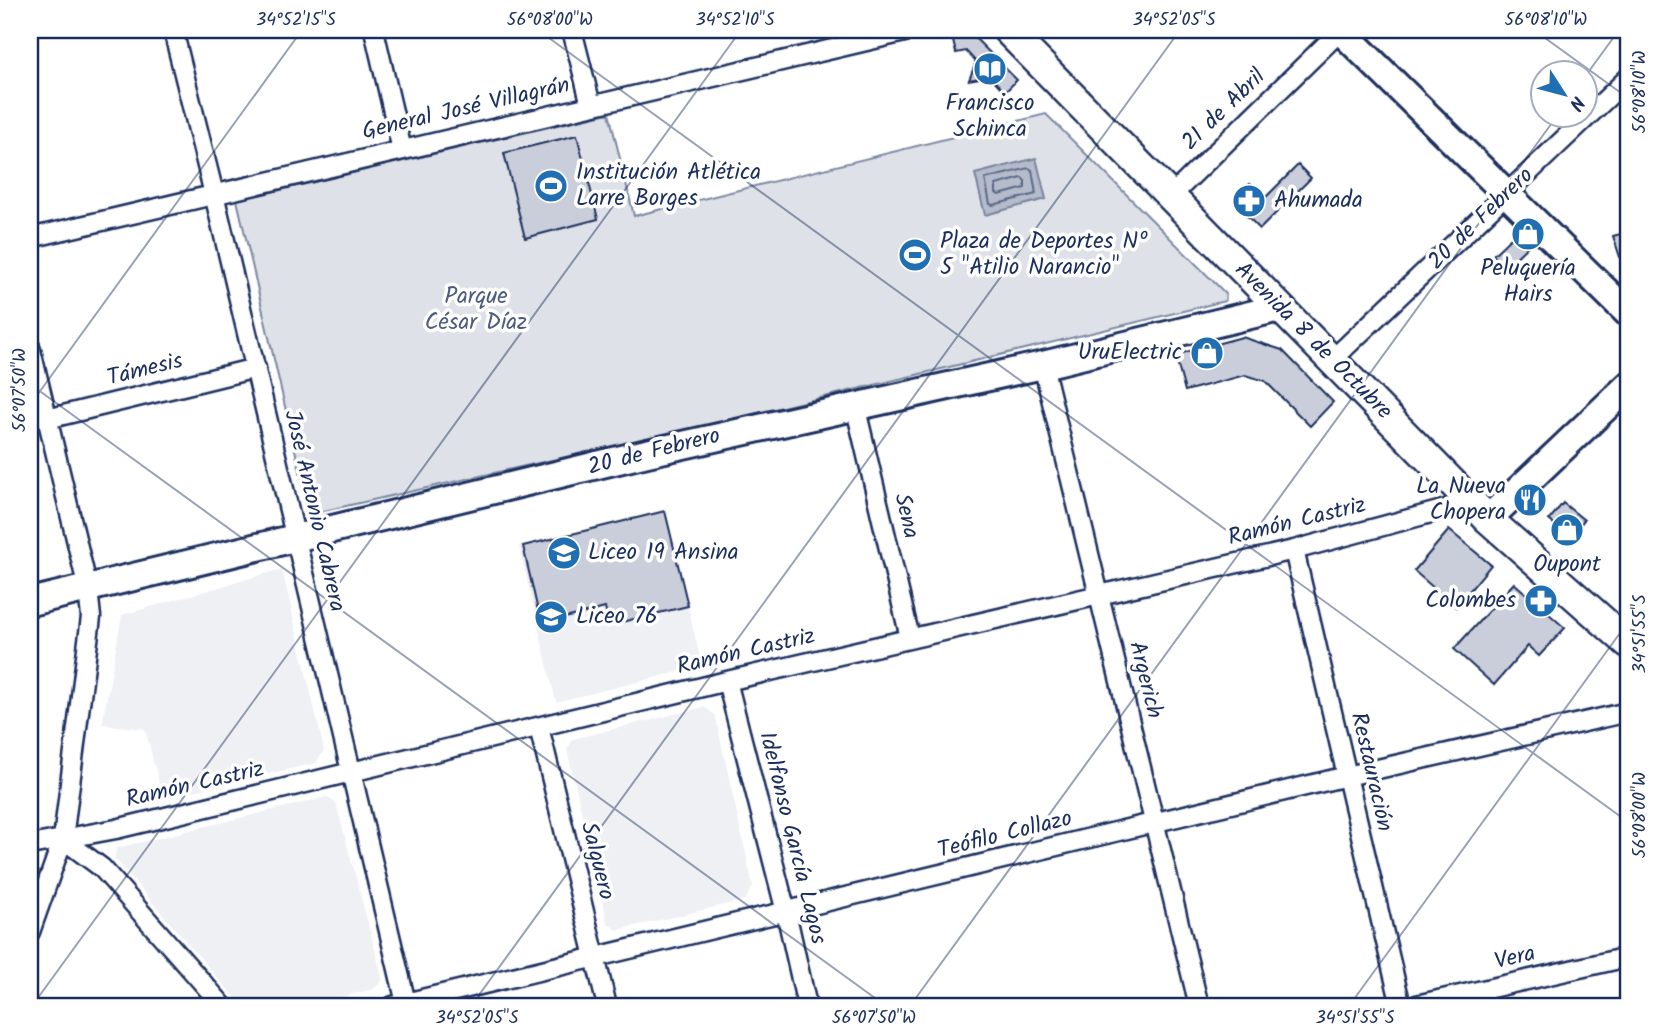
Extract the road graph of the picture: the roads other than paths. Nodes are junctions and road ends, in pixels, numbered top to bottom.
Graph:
1 (173, 30) edge
2 (374, 30) edge
3 (572, 30) edge
4 (913, 30) edge
5 (1007, 30) edge
6 (1340, 30) edge
7 (1628, 78) edge
8 (591, 105) junction
9 (402, 150) junction
10 (214, 194) junction
11 (1506, 195) junction
12 (1171, 196) junction
13 (30, 238) edge
14 (1279, 308) junction
15 (1628, 313) edge
16 (30, 346) edge
17 (1332, 360) junction
18 (1042, 365) junction
19 (256, 368) junction
20 (1628, 386) edge
21 (855, 405) junction
22 (47, 419) junction
23 (1480, 511) junction
24 (295, 539) junction
25 (1294, 550) junction
26 (88, 589) junction
27 (1099, 594) junction
28 (30, 602) edge
29 (910, 638) junction
30 (1628, 643) edge
31 (727, 681) junction
32 (1628, 712) edge
33 (539, 727) junction
34 (352, 773) junction
35 (1347, 776) junction
36 (1155, 824) junction
37 (63, 839) junction
38 (30, 845) edge
39 (786, 912) junction
40 (30, 932) edge
41 (1628, 957) edge
42 (595, 958) junction
43 (400, 1005) edge
44 (223, 1006) edge
45 (607, 1006) edge
46 (807, 1006) edge
47 (1199, 1006) edge
48 (1401, 1006) edge
49 (1412, 1006) edge

1 - 10 street, José Antonio Cabrera
2 - 9 street
3 - 8 street
4 - 8 street, General José Villagrán
5 - 12 main road, Avenida 8 de Octubre
6 - 11 main road
6 - 12 street, 21 de Abril
7 - 11 street, 20 de Febrero
8 - 9 street, General José Villagrán
9 - 10 street, General José Villagrán
10 - 13 street, General José Villagrán
10 - 19 street, José Antonio Cabrera
11 - 15 main road
11 - 17 street, 20 de Febrero
12 - 14 main road, Avenida 8 de Octubre
14 - 17 main road, Avenida 8 de Octubre
14 - 18 main road, 20 de Febrero
16 - 22 street
17 - 23 main road, Avenida 8 de Octubre
18 - 21 main road, 20 de Febrero
18 - 27 street, Argerich
19 - 22 street, Támesis
19 - 24 street, José Antonio Cabrera
20 - 23 main road
21 - 24 main road, 20 de Febrero
21 - 29 street, Sena
22 - 26 street
23 - 25 street, Ramón Castriz
23 - 30 main road, Avenida 8 de Octubre
24 - 26 main road, 20 de Febrero
24 - 34 street, José Antonio Cabrera
25 - 27 street, Ramón Castriz
25 - 35 street, Restauración
26 - 28 main road, 20 de Febrero
26 - 37 street
27 - 29 street, Ramón Castriz
27 - 36 street, Argerich
29 - 31 street, Ramón Castriz
31 - 33 street, Ramón Castriz
31 - 39 street, Idelfonso García Lagos
32 - 35 street, Teófilo Collazo
33 - 34 street, Ramón Castriz
33 - 42 street, Salguero
34 - 37 street, Ramón Castriz
34 - 43 street, José Antonio Cabrera
35 - 36 street, Teófilo Collazo
35 - 48 street, Restauración
36 - 39 street, Teófilo Collazo
36 - 47 street, Argerich
37 - 38 street, Ramón Castriz
37 - 40 street
37 - 44 street
39 - 42 street, Teófilo Collazo
39 - 46 street, Idelfonso García Lagos
41 - 49 street, Vera
42 - 43 street, Teófilo Collazo
42 - 45 street, Salguero

